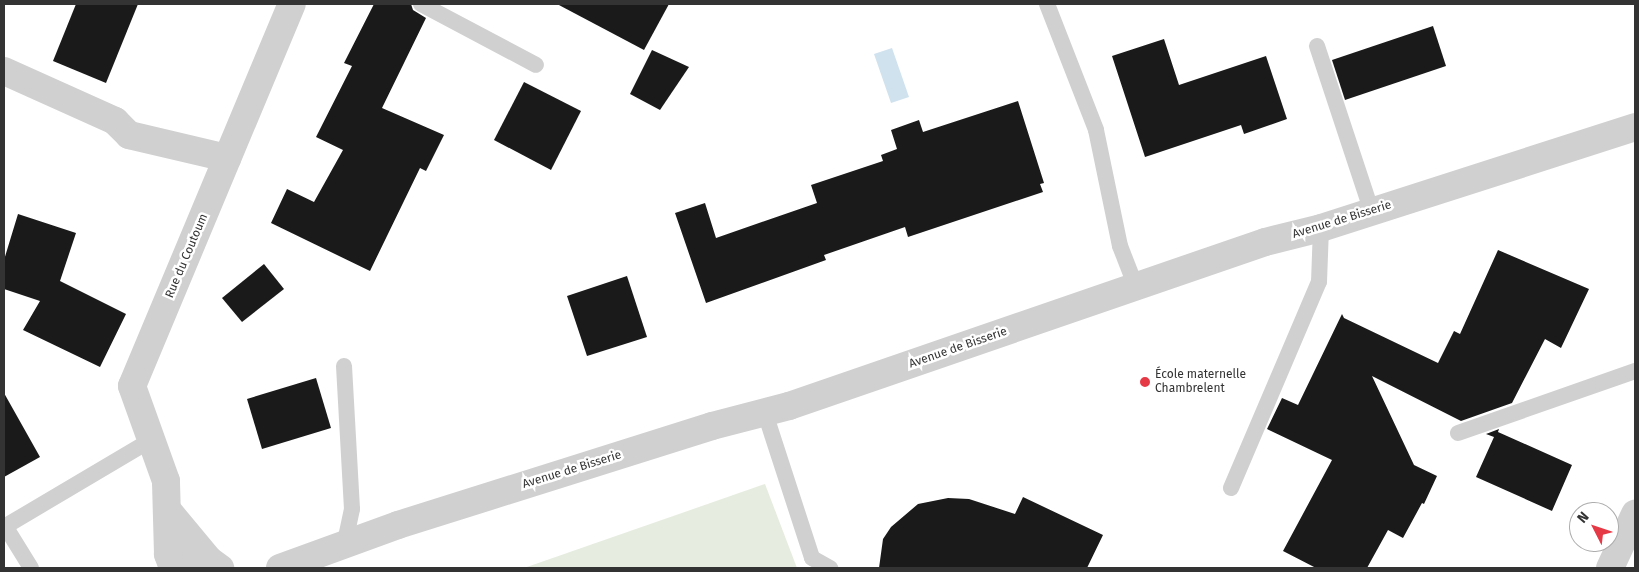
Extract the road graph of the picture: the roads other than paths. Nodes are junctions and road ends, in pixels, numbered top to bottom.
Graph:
1 (292, 4) edge
2 (421, 4) edge
3 (1047, 4) edge
4 (1317, 46) dead end
5 (536, 65) dead end
6 (4, 71) edge
7 (1635, 127) edge
8 (227, 158) junction
9 (1372, 212) junction
10 (1321, 228) junction
11 (1136, 287) junction
12 (344, 366) dead end
13 (1635, 371) edge
14 (765, 413) junction
15 (1458, 433) dead end
16 (151, 440) junction
17 (1231, 488) dead end
18 (169, 512) junction
19 (1635, 514) edge
20 (4, 526) edge
21 (345, 542) junction
22 (218, 566) edge
23 (31, 568) edge
24 (172, 568) edge
25 (280, 568) edge
26 (830, 568) edge
27 (1610, 568) edge

1 - 8 street, Rue du Coutoum
2 - 5 lane
3 - 11 lane
4 - 9 lane
6 - 8 street
7 - 9 street, Avenue de Bisserie
8 - 16 street, Rue du Coutoum
9 - 10 street, Avenue de Bisserie
10 - 11 street, Avenue de Bisserie
10 - 17 lane
11 - 14 street, Avenue de Bisserie
12 - 21 lane
13 - 15 lane
14 - 21 street, Avenue de Bisserie
14 - 26 lane
16 - 18 street, Rue du Coutoum
16 - 20 lane
18 - 22 street
18 - 24 street, Rue du Coutoum
19 - 27 street
20 - 23 lane
21 - 25 street, Avenue de Bisserie
22 - 24 street

